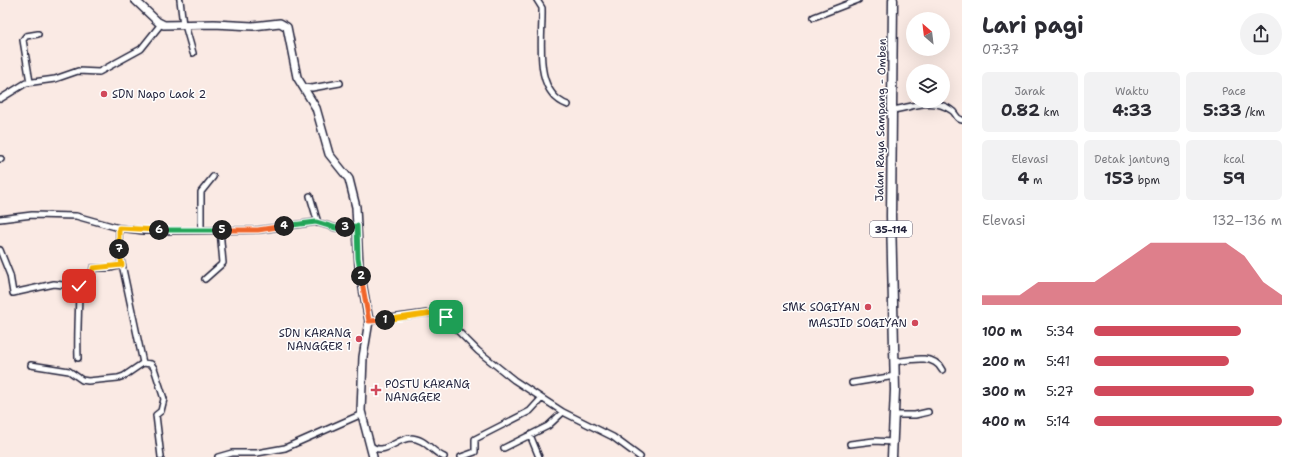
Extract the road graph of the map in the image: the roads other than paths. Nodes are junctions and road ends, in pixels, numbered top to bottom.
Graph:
1 (135, 0) edge
2 (180, 0) edge
3 (537, 0) edge
4 (858, 0) edge
5 (893, 0) edge
6 (814, 17) dead end
7 (161, 24) junction
8 (184, 25) junction
9 (38, 34) dead end
10 (193, 52) dead end
11 (30, 82) junction
12 (340, 83) dead end
13 (303, 87) junction
14 (0, 99) edge
15 (568, 105) dead end
16 (893, 110) junction
17 (962, 120) edge
18 (213, 178) dead end
19 (310, 196) dead end
20 (0, 219) edge
21 (318, 223) junction
22 (357, 226) junction
23 (119, 228) junction
24 (201, 229) junction
25 (220, 230) junction
26 (0, 250) edge
27 (122, 265) junction
28 (205, 279) dead end
29 (79, 286) junction
30 (369, 321) junction
31 (78, 358) dead end
32 (895, 362) junction
33 (143, 363) junction
34 (31, 365) dead end
35 (942, 370) dead end
36 (895, 376) junction
37 (852, 382) dead end
38 (541, 399) junction
39 (563, 412) junction
40 (928, 412) dead end
41 (362, 414) junction
42 (894, 415) junction
43 (530, 435) junction
44 (892, 442) junction
45 (850, 444) dead end
46 (370, 445) junction
47 (504, 448) dead end
48 (161, 457) edge
49 (218, 457) edge
50 (373, 457) edge
51 (444, 457) edge
52 (461, 457) edge
53 (539, 457) edge
54 (640, 457) edge
55 (892, 457) edge

1 - 7 street
2 - 8 street
3 - 15 street
4 - 6 street
5 - 16 main road, Jalan Raya Sampang - Omben / 35-114
7 - 8 street
7 - 11 street
8 - 10 street
8 - 13 street
9 - 11 street
11 - 14 street
12 - 13 street
13 - 22 street
16 - 17 street
16 - 32 main road, Jalan Raya Sampang - Omben / 35-114
18 - 24 street
19 - 21 street
20 - 23 street
21 - 22 street
21 - 25 street
22 - 30 street
23 - 24 street
23 - 27 street
24 - 25 street
25 - 28 street
26 - 29 street
27 - 29 street
27 - 33 street
29 - 31 street
30 - 38 street
30 - 41 street
32 - 35 street
32 - 36 main road, Jalan Raya Sampang - Omben / 35-114
33 - 34 street
33 - 48 street
36 - 37 street
36 - 42 main road, Jalan Raya Sampang - Omben / 35-114
38 - 39 street
38 - 52 street
39 - 43 street
39 - 54 street
40 - 42 street
41 - 46 street
41 - 49 street
42 - 44 main road, Jalan Raya Sampang - Omben / 35-114
43 - 47 street
43 - 53 street
44 - 45 street
44 - 55 main road, Jalan Raya Sampang - Omben / 35-114
46 - 50 street
46 - 51 street

